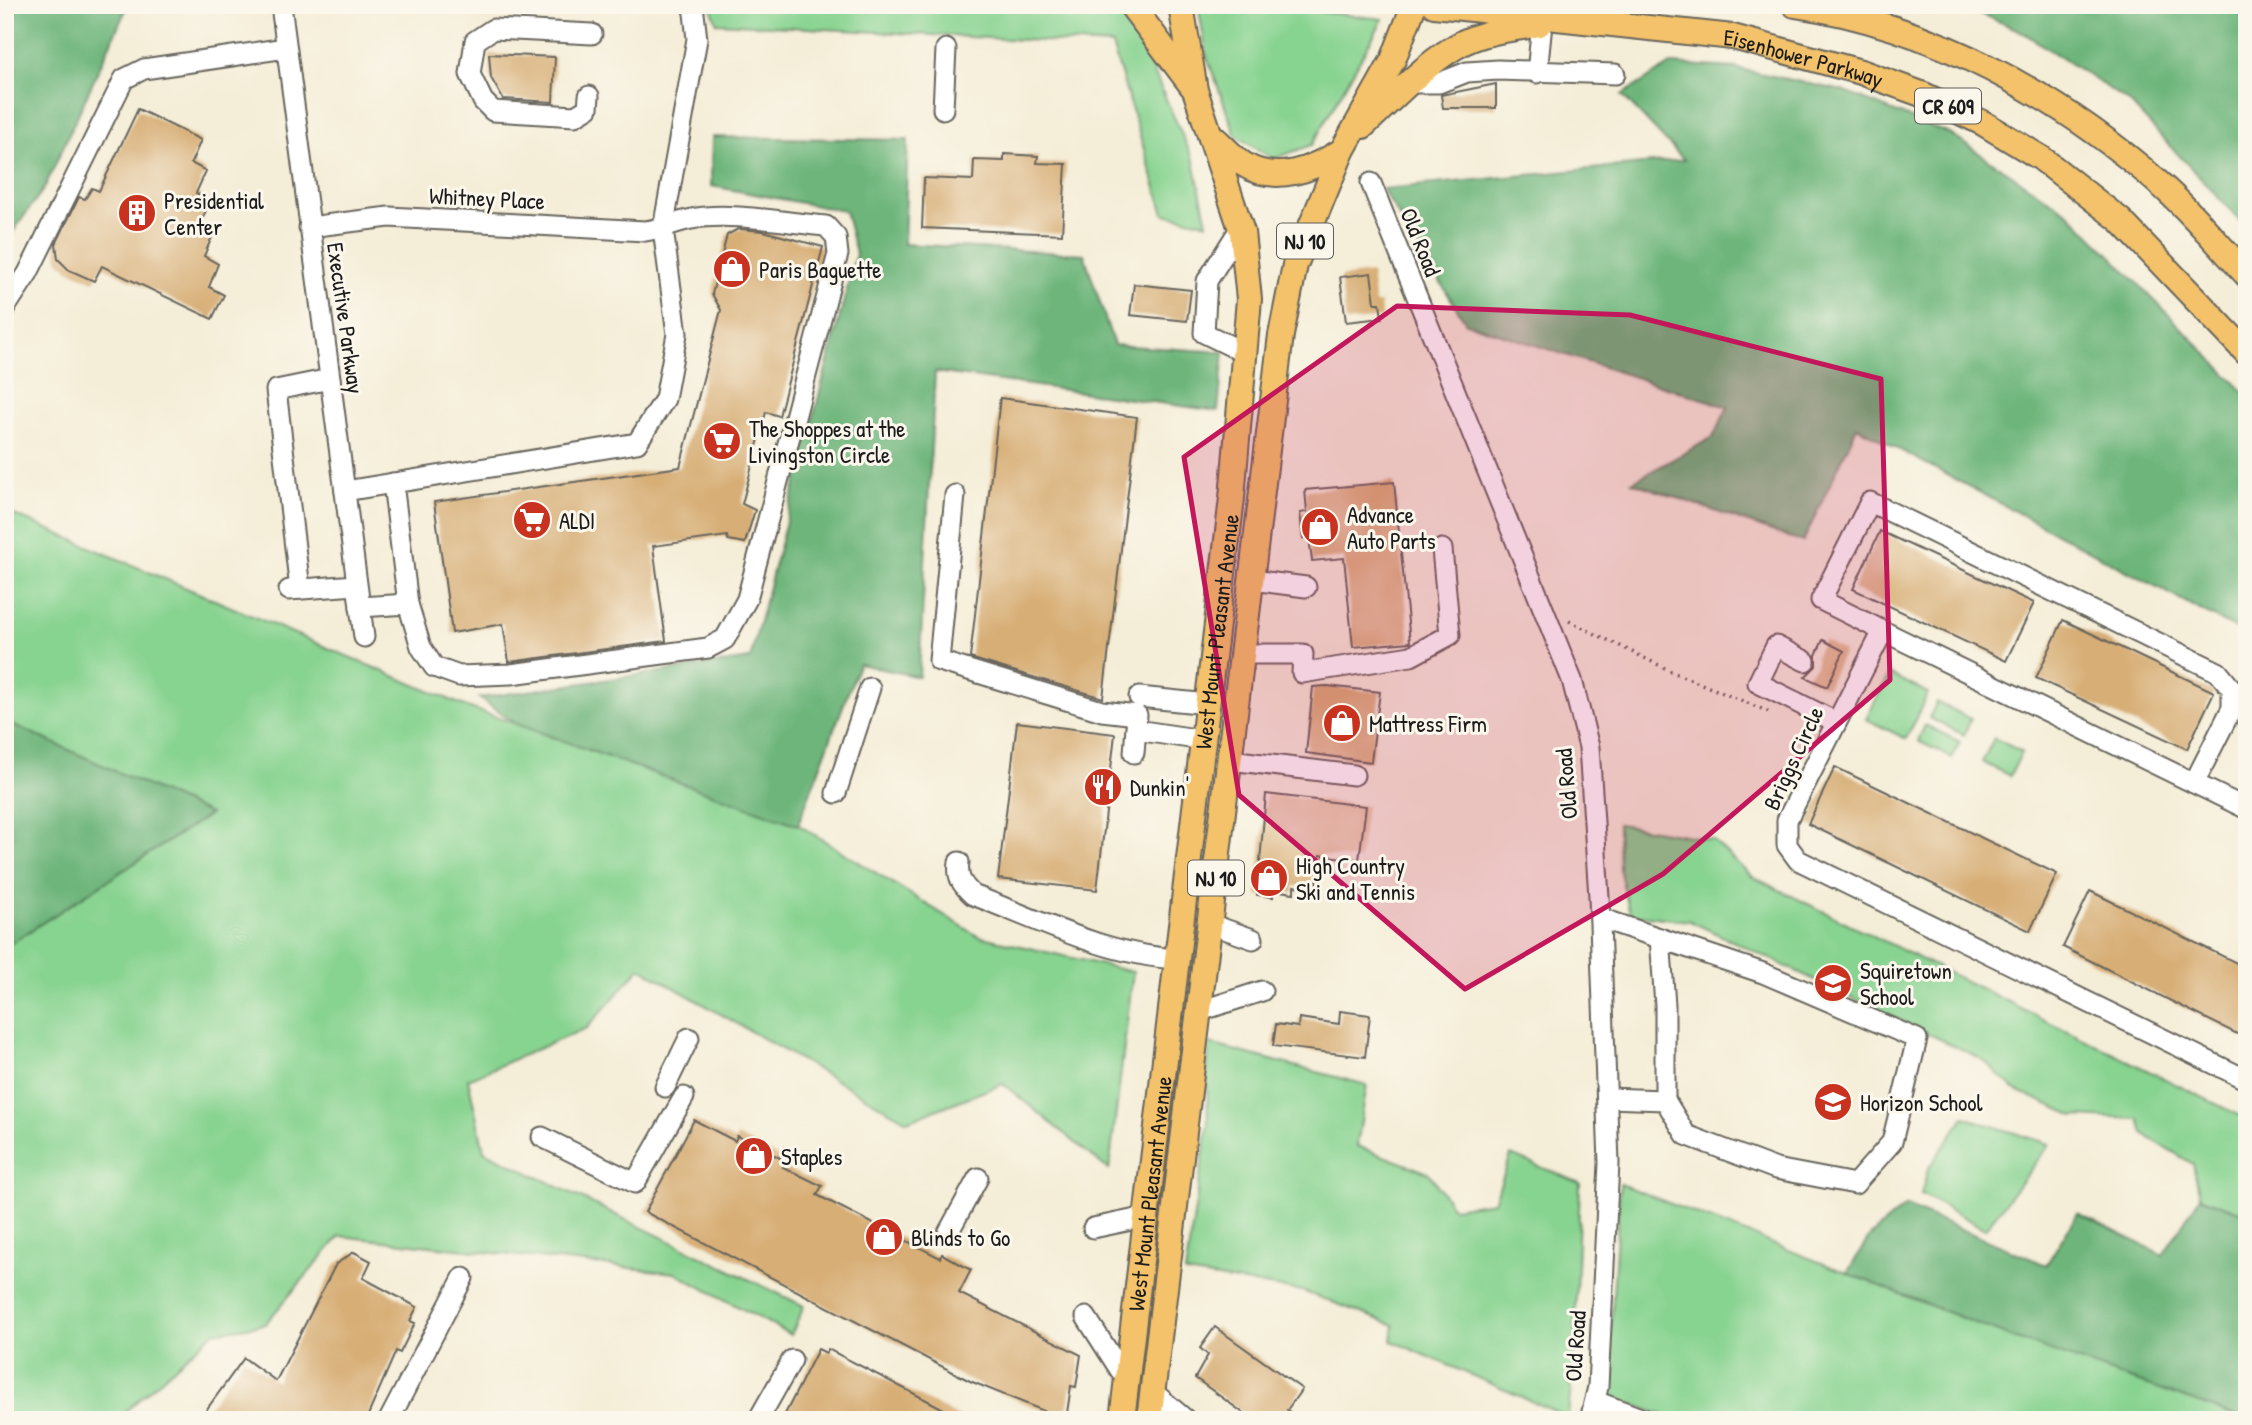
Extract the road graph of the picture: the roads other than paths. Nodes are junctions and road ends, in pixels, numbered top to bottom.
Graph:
1 (281, 5) edge
2 (693, 5) edge
3 (1132, 5) edge
4 (1181, 5) edge
5 (1414, 5) edge
6 (1434, 5) edge
7 (1795, 5) edge
8 (1570, 19) junction
9 (1542, 24) junction
10 (592, 34) dead end
11 (286, 48) junction
12 (946, 49) dead end
13 (1537, 73) junction
14 (1615, 74) dead end
15 (1412, 83) junction
16 (1195, 90) junction
17 (589, 96) dead end
18 (943, 109) dead end
19 (1213, 138) junction
20 (1346, 144) junction
21 (1371, 183) dead end
22 (309, 227) junction
23 (1241, 227) junction
24 (663, 229) junction
25 (2247, 275) edge
26 (5, 308) edge
27 (1245, 353) junction
28 (2247, 353) edge
29 (330, 379) junction
30 (393, 483) junction
31 (345, 491) junction
32 (956, 495) dead end
33 (1442, 549) dead end
34 (1252, 580) junction
35 (356, 585) junction
36 (1306, 587) dead end
37 (408, 604) junction
38 (360, 607) junction
39 (1883, 631) junction
40 (365, 637) dead end
41 (1243, 654) junction
42 (1805, 660) dead end
43 (870, 688) dead end
44 (1139, 697) dead end
45 (1208, 704) junction
46 (1836, 722) junction
47 (1136, 730) junction
48 (1203, 740) junction
49 (1134, 753) dead end
50 (1230, 760) junction
51 (1354, 775) dead end
52 (2194, 783) junction
53 (836, 793) dead end
54 (2247, 809) edge
55 (959, 862) dead end
56 (1600, 918) junction
57 (1210, 924) junction
58 (1660, 938) junction
59 (1254, 939) dead end
60 (1177, 959) junction
61 (1262, 992) dead end
62 (1199, 1011) junction
63 (689, 1038) dead end
64 (2247, 1080) edge
65 (665, 1087) dead end
66 (684, 1097) dead end
67 (1607, 1098) junction
68 (1665, 1100) junction
69 (542, 1137) dead end
70 (978, 1178) dead end
71 (1146, 1217) junction
72 (1093, 1228) dead end
73 (948, 1233) dead end
74 (463, 1278) dead end
75 (1086, 1317) dead end
76 (792, 1360) dead end
77 (1126, 1381) junction
78 (1153, 1392) junction
79 (1592, 1410) edge
80 (388, 1420) edge
81 (758, 1420) edge
82 (1122, 1420) edge
83 (1149, 1420) edge
84 (1186, 1420) edge
85 (1646, 1420) edge

1 - 11 street, Executive Parkway
2 - 24 street
3 - 16 main road
4 - 16 main road, NJ 10
5 - 20 main road, NJ 10
6 - 8 main road, Eisenhower Parkway / CR 609
7 - 25 main road, CR 609
8 - 9 main road
8 - 28 main road, Eisenhower Parkway / CR 609
9 - 13 street
9 - 15 main road
10 - 17 street
11 - 22 street, Executive Parkway
11 - 26 street
12 - 18 street
13 - 14 street
13 - 15 street
15 - 20 main road
16 - 19 main road, NJ 10
19 - 20 main road
19 - 23 main road, West Mount Pleasant Avenue / NJ 10
20 - 34 main road, West Mount Pleasant Avenue / NJ 10
21 - 56 street, Old Road
22 - 24 street, Whitney Place
22 - 29 street, Executive Parkway
23 - 27 main road, West Mount Pleasant Avenue / NJ 10
23 - 27 street
24 - 30 street
24 - 37 street, Whitney Place
27 - 45 main road, West Mount Pleasant Avenue / NJ 10
29 - 31 street, Executive Parkway
29 - 35 street
30 - 31 street
30 - 37 street, Whitney Place
31 - 35 street, Executive Parkway
32 - 47 street
33 - 41 street
34 - 36 street
34 - 41 main road, West Mount Pleasant Avenue / NJ 10
35 - 38 street, Executive Parkway
37 - 38 street
38 - 40 street, Executive Parkway
39 - 46 street, Briggs Circle
39 - 52 street
39 - 52 street
41 - 50 main road, West Mount Pleasant Avenue / NJ 10
42 - 46 street
43 - 53 street
44 - 45 street
45 - 48 main road, West Mount Pleasant Avenue / NJ 10
46 - 64 street, Briggs Circle
47 - 48 street
47 - 49 street
48 - 60 main road, West Mount Pleasant Avenue / NJ 10
50 - 51 street
50 - 57 main road, West Mount Pleasant Avenue / NJ 10
52 - 54 street
55 - 60 street
56 - 58 street
56 - 67 street, Old Road
57 - 59 street
57 - 62 main road, West Mount Pleasant Avenue / NJ 10
58 - 68 street
58 - 68 street
60 - 71 main road, West Mount Pleasant Avenue / NJ 10
61 - 62 street
62 - 78 main road, West Mount Pleasant Avenue / NJ 10
63 - 65 street
66 - 69 street
67 - 68 street
67 - 79 street, Old Road
70 - 73 street
71 - 72 street
71 - 77 main road, West Mount Pleasant Avenue / NJ 10
74 - 80 street
75 - 77 street
76 - 81 street
77 - 82 main road, West Mount Pleasant Avenue / NJ 10
78 - 83 main road, West Mount Pleasant Avenue / NJ 10
78 - 84 street
79 - 85 street

